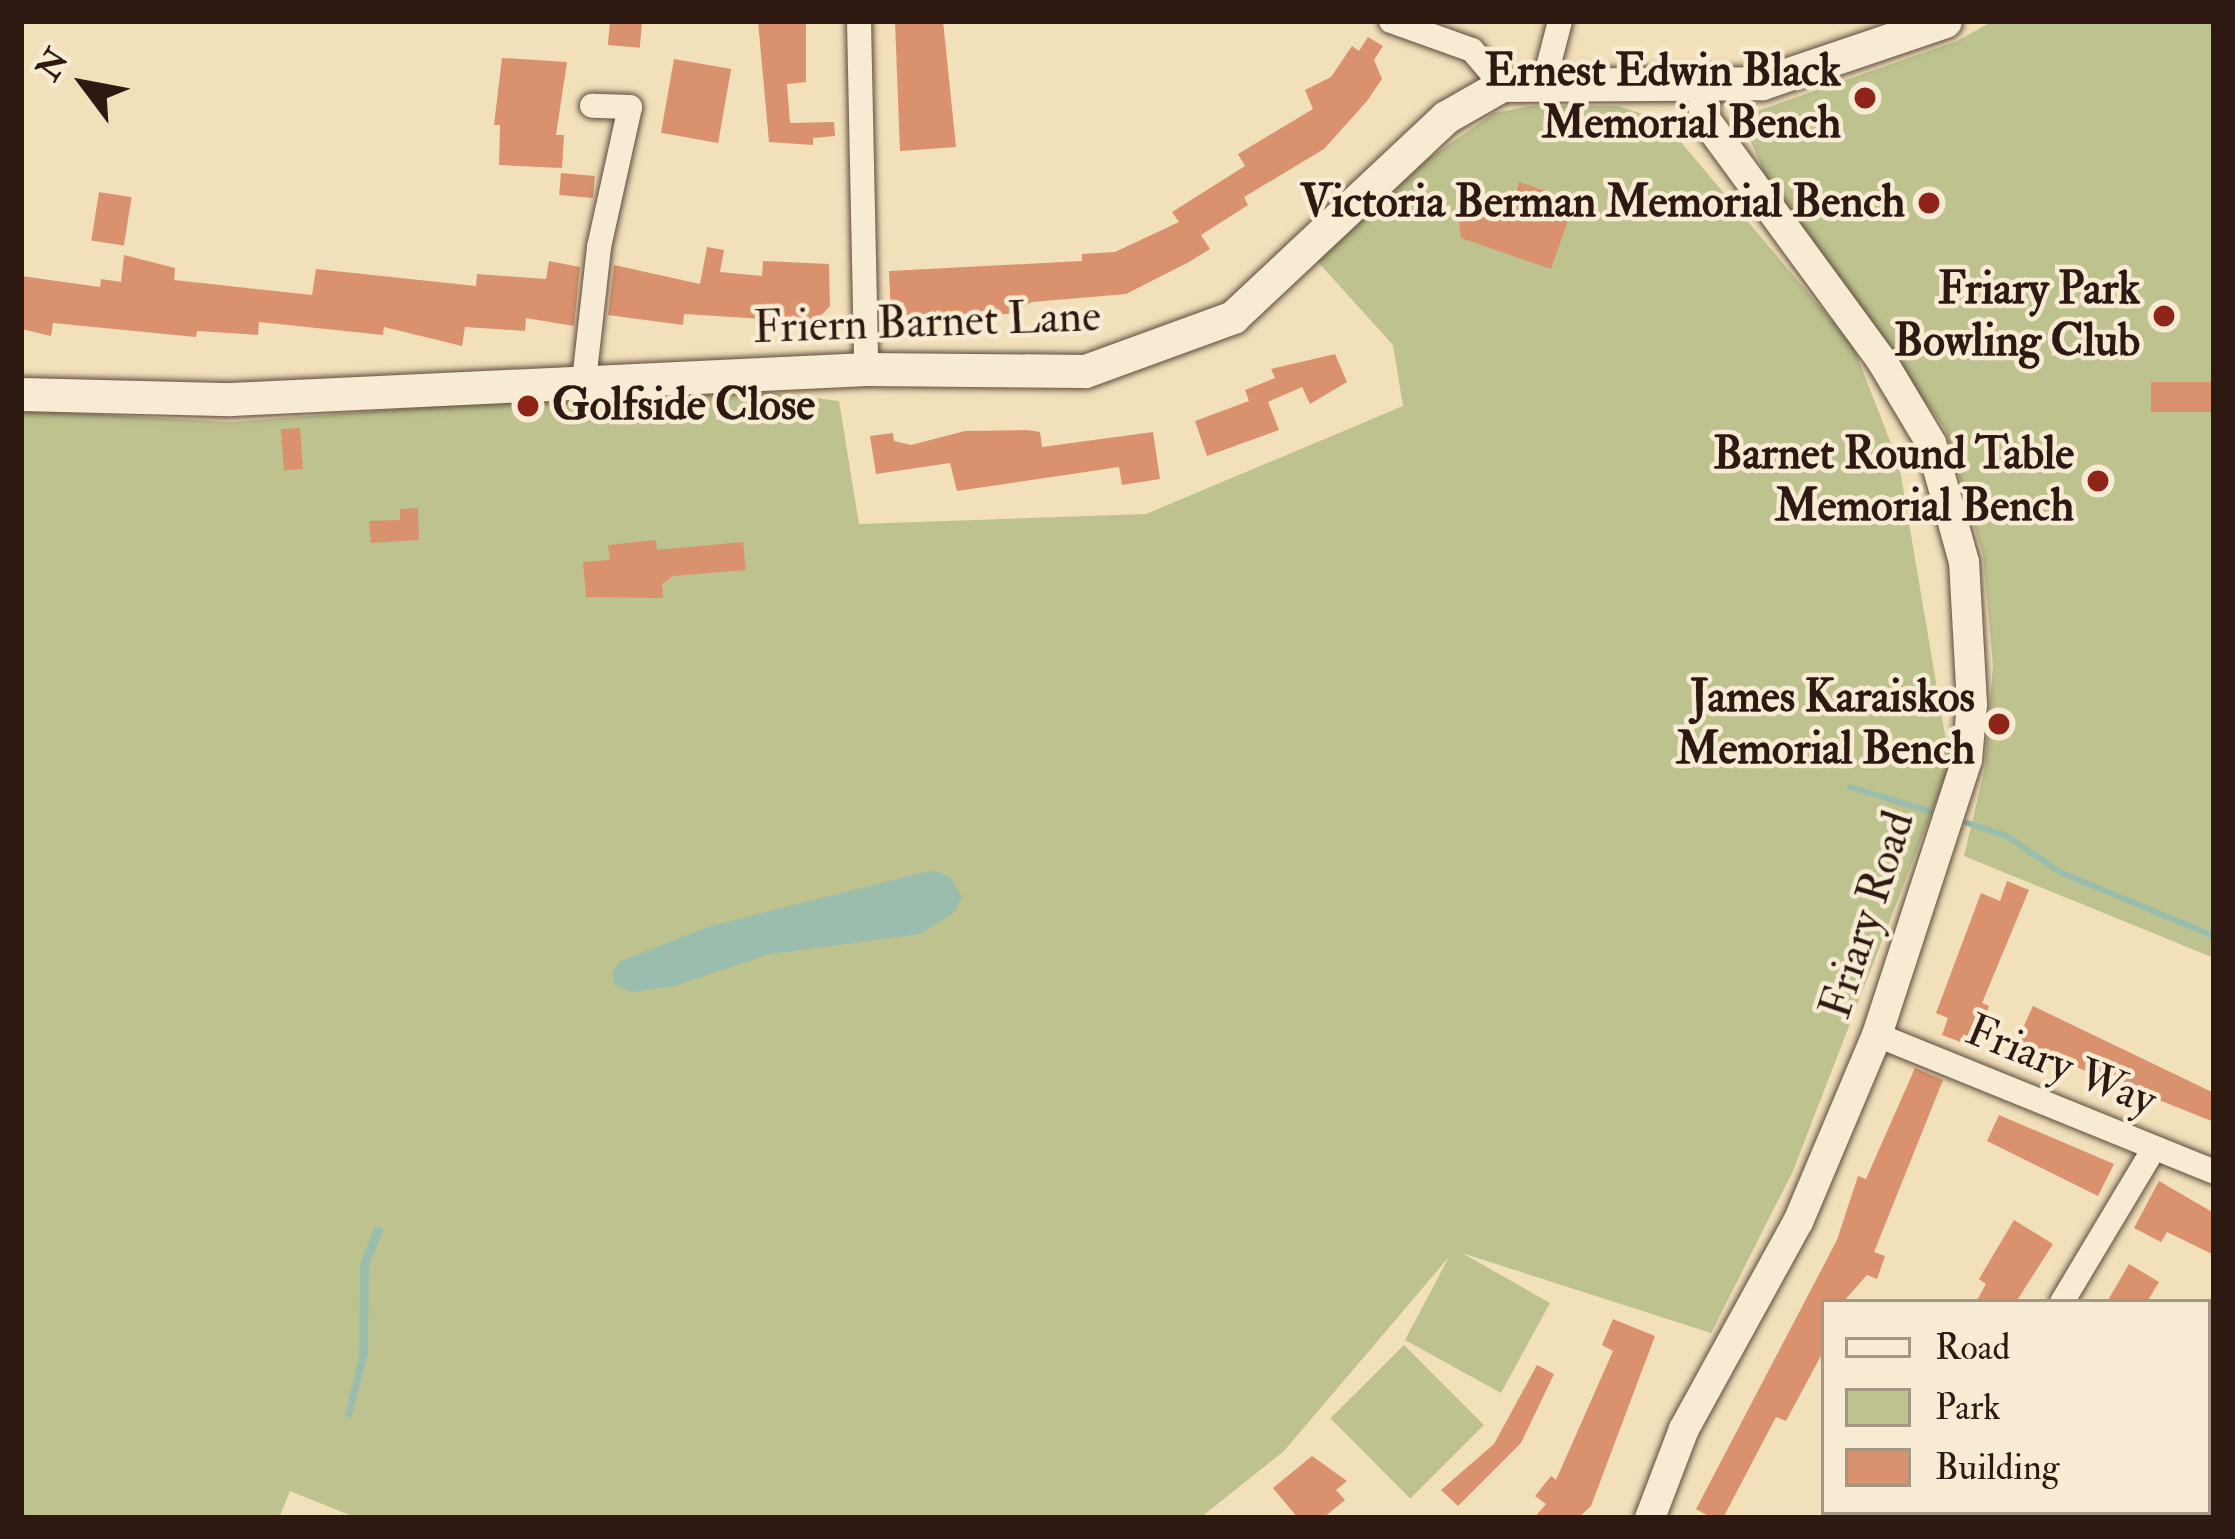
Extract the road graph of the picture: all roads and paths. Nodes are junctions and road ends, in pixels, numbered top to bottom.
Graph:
1 (859, 21) edge
2 (1391, 21) edge
3 (1560, 21) edge
4 (1945, 21) edge
5 (1544, 83) junction
6 (1703, 83) junction
7 (1502, 86) junction
8 (592, 106) dead end
9 (866, 369) junction
10 (584, 381) junction
11 (21, 394) edge
12 (1877, 1035) junction
13 (2153, 1150) junction
14 (2214, 1172) edge
15 (2064, 1299) edge
16 (1650, 1518) edge

1 - 9 street
2 - 7 street
3 - 5 street
4 - 6 main road, Friern Barnet Lane
5 - 6 main road, Friern Barnet Lane
5 - 7 main road, Friern Barnet Lane
6 - 12 street, Friary Road
7 - 9 main road, Friern Barnet Lane
8 - 10 street
9 - 10 main road, Friern Barnet Lane
10 - 11 main road, Friern Barnet Lane
12 - 13 street, Friary Way
12 - 16 street, Friary Road
13 - 14 street, Friary Way
13 - 15 street

